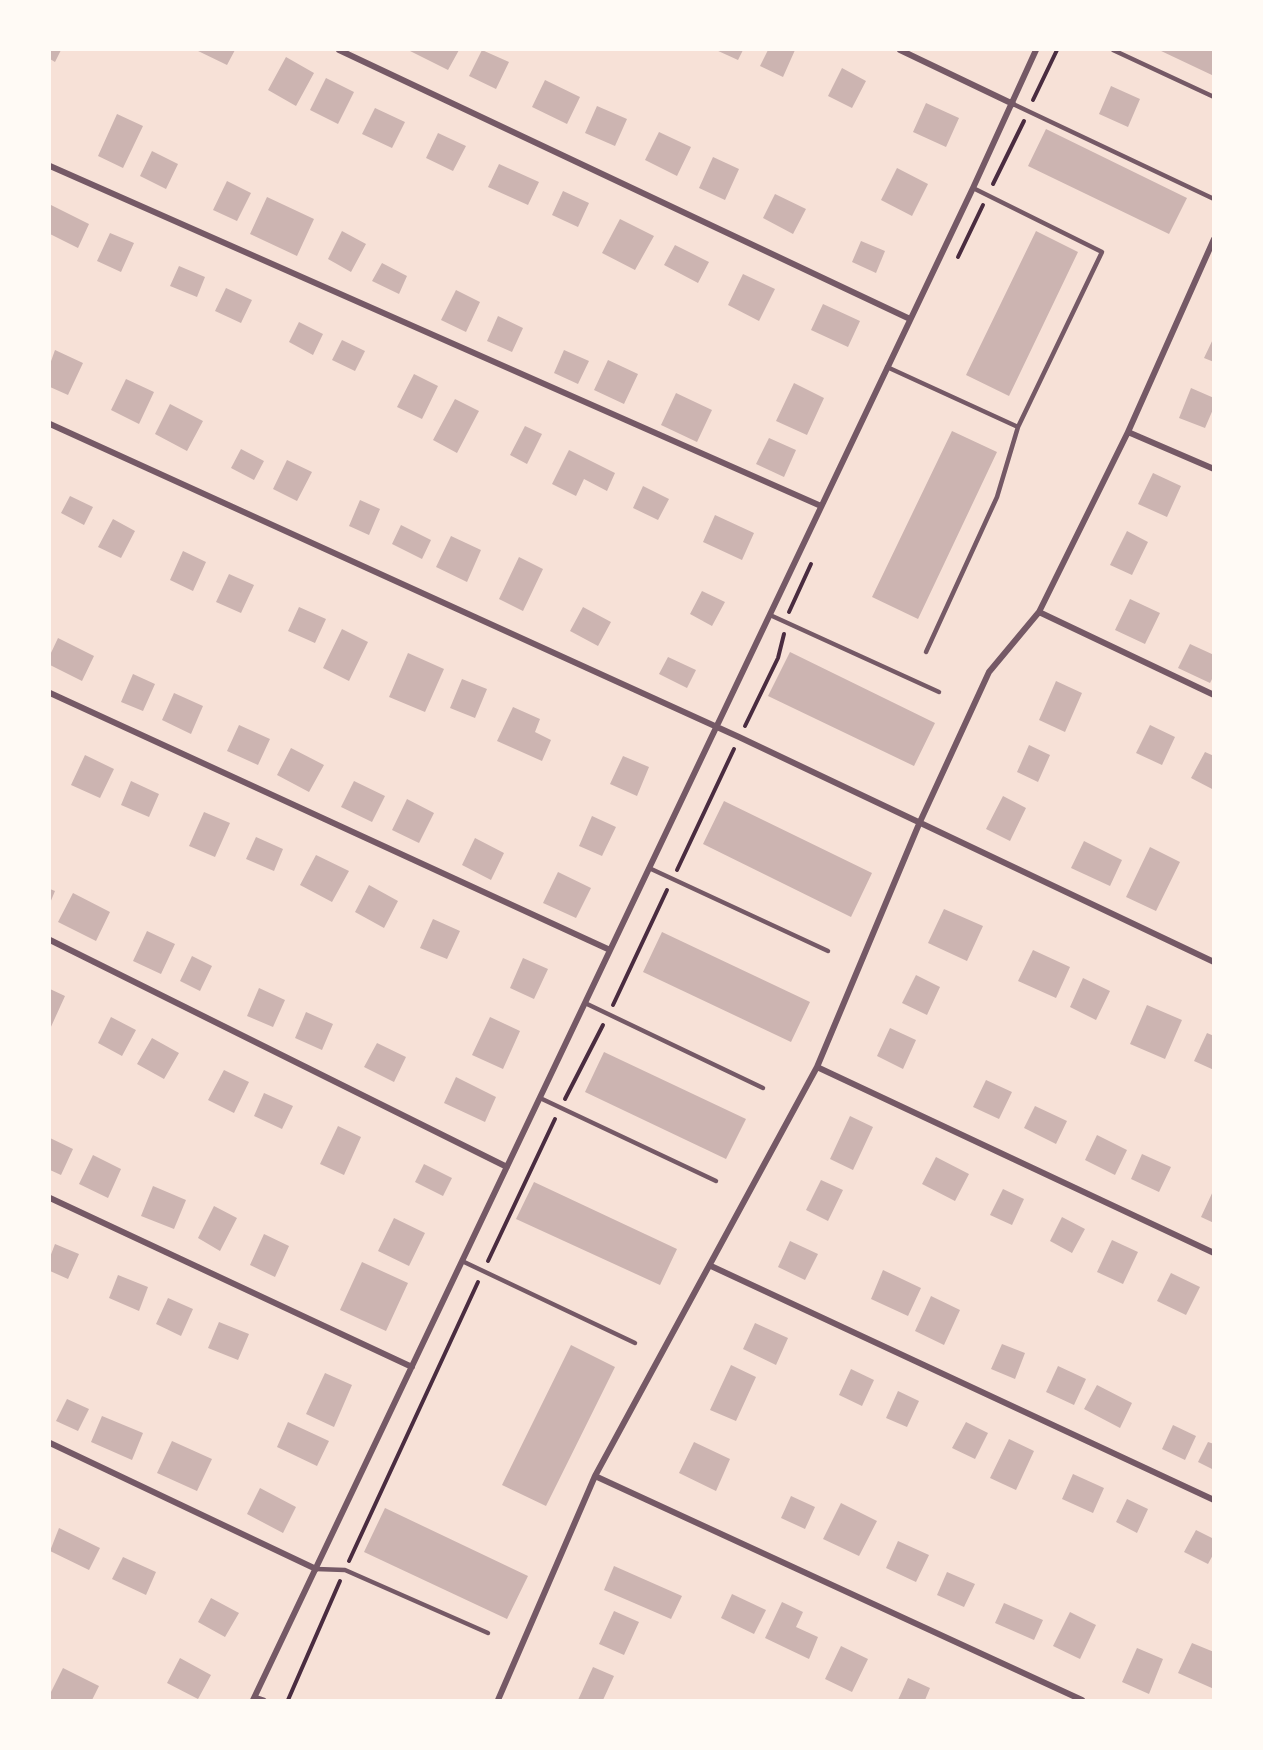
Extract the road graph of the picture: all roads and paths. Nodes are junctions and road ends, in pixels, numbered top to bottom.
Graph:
1 (339, 50) edge
2 (900, 50) edge
3 (1036, 50) edge
4 (1113, 50) edge
5 (1214, 97) edge
6 (1012, 104) junction
7 (50, 166) edge
8 (973, 188) junction
9 (1214, 199) edge
10 (1214, 239) edge
11 (910, 320) junction
12 (887, 367) junction
13 (50, 424) edge
14 (1018, 427) junction
15 (1128, 432) junction
16 (1214, 469) edge
17 (821, 506) junction
18 (1040, 612) junction
19 (770, 615) junction
20 (926, 652) dead end
21 (939, 692) dead end
22 (50, 693) edge
23 (1214, 695) edge
24 (716, 727) junction
25 (919, 824) junction
26 (649, 868) junction
27 (50, 940) edge
28 (610, 950) junction
29 (828, 951) dead end
30 (1214, 962) edge
31 (585, 1004) junction
32 (817, 1067) junction
33 (764, 1088) dead end
34 (540, 1098) junction
35 (507, 1167) junction
36 (716, 1181) dead end
37 (50, 1197) edge
38 (1214, 1253) edge
39 (462, 1261) junction
40 (711, 1266) junction
41 (635, 1343) dead end
42 (412, 1367) junction
43 (50, 1443) edge
44 (595, 1476) junction
45 (1214, 1500) edge
46 (316, 1569) junction
47 (488, 1633) dead end
48 (254, 1699) edge
49 (499, 1700) edge
50 (264, 1701) edge
51 (1082, 1701) edge

1 - 11 street
2 - 6 street
3 - 6 street
4 - 5 lane
6 - 8 street
6 - 9 lane
7 - 17 street
8 - 11 street
8 - 14 lane
10 - 15 street
11 - 12 street
12 - 14 lane
12 - 17 street
13 - 24 street
14 - 20 lane
15 - 16 street
15 - 18 street
17 - 19 street
18 - 23 street
18 - 25 street
19 - 21 lane
19 - 24 street
22 - 28 street
24 - 25 street
24 - 26 street
25 - 30 street
25 - 32 street
26 - 28 street
26 - 29 lane
27 - 35 street
28 - 31 street
31 - 33 lane
31 - 34 street
32 - 38 street
32 - 40 street
34 - 35 street
34 - 36 lane
35 - 39 street
37 - 42 street
39 - 41 lane
39 - 42 street
40 - 44 street
40 - 45 street
42 - 46 street
43 - 46 street
44 - 49 street
44 - 51 street
46 - 47 lane
46 - 48 street
48 - 50 lane

